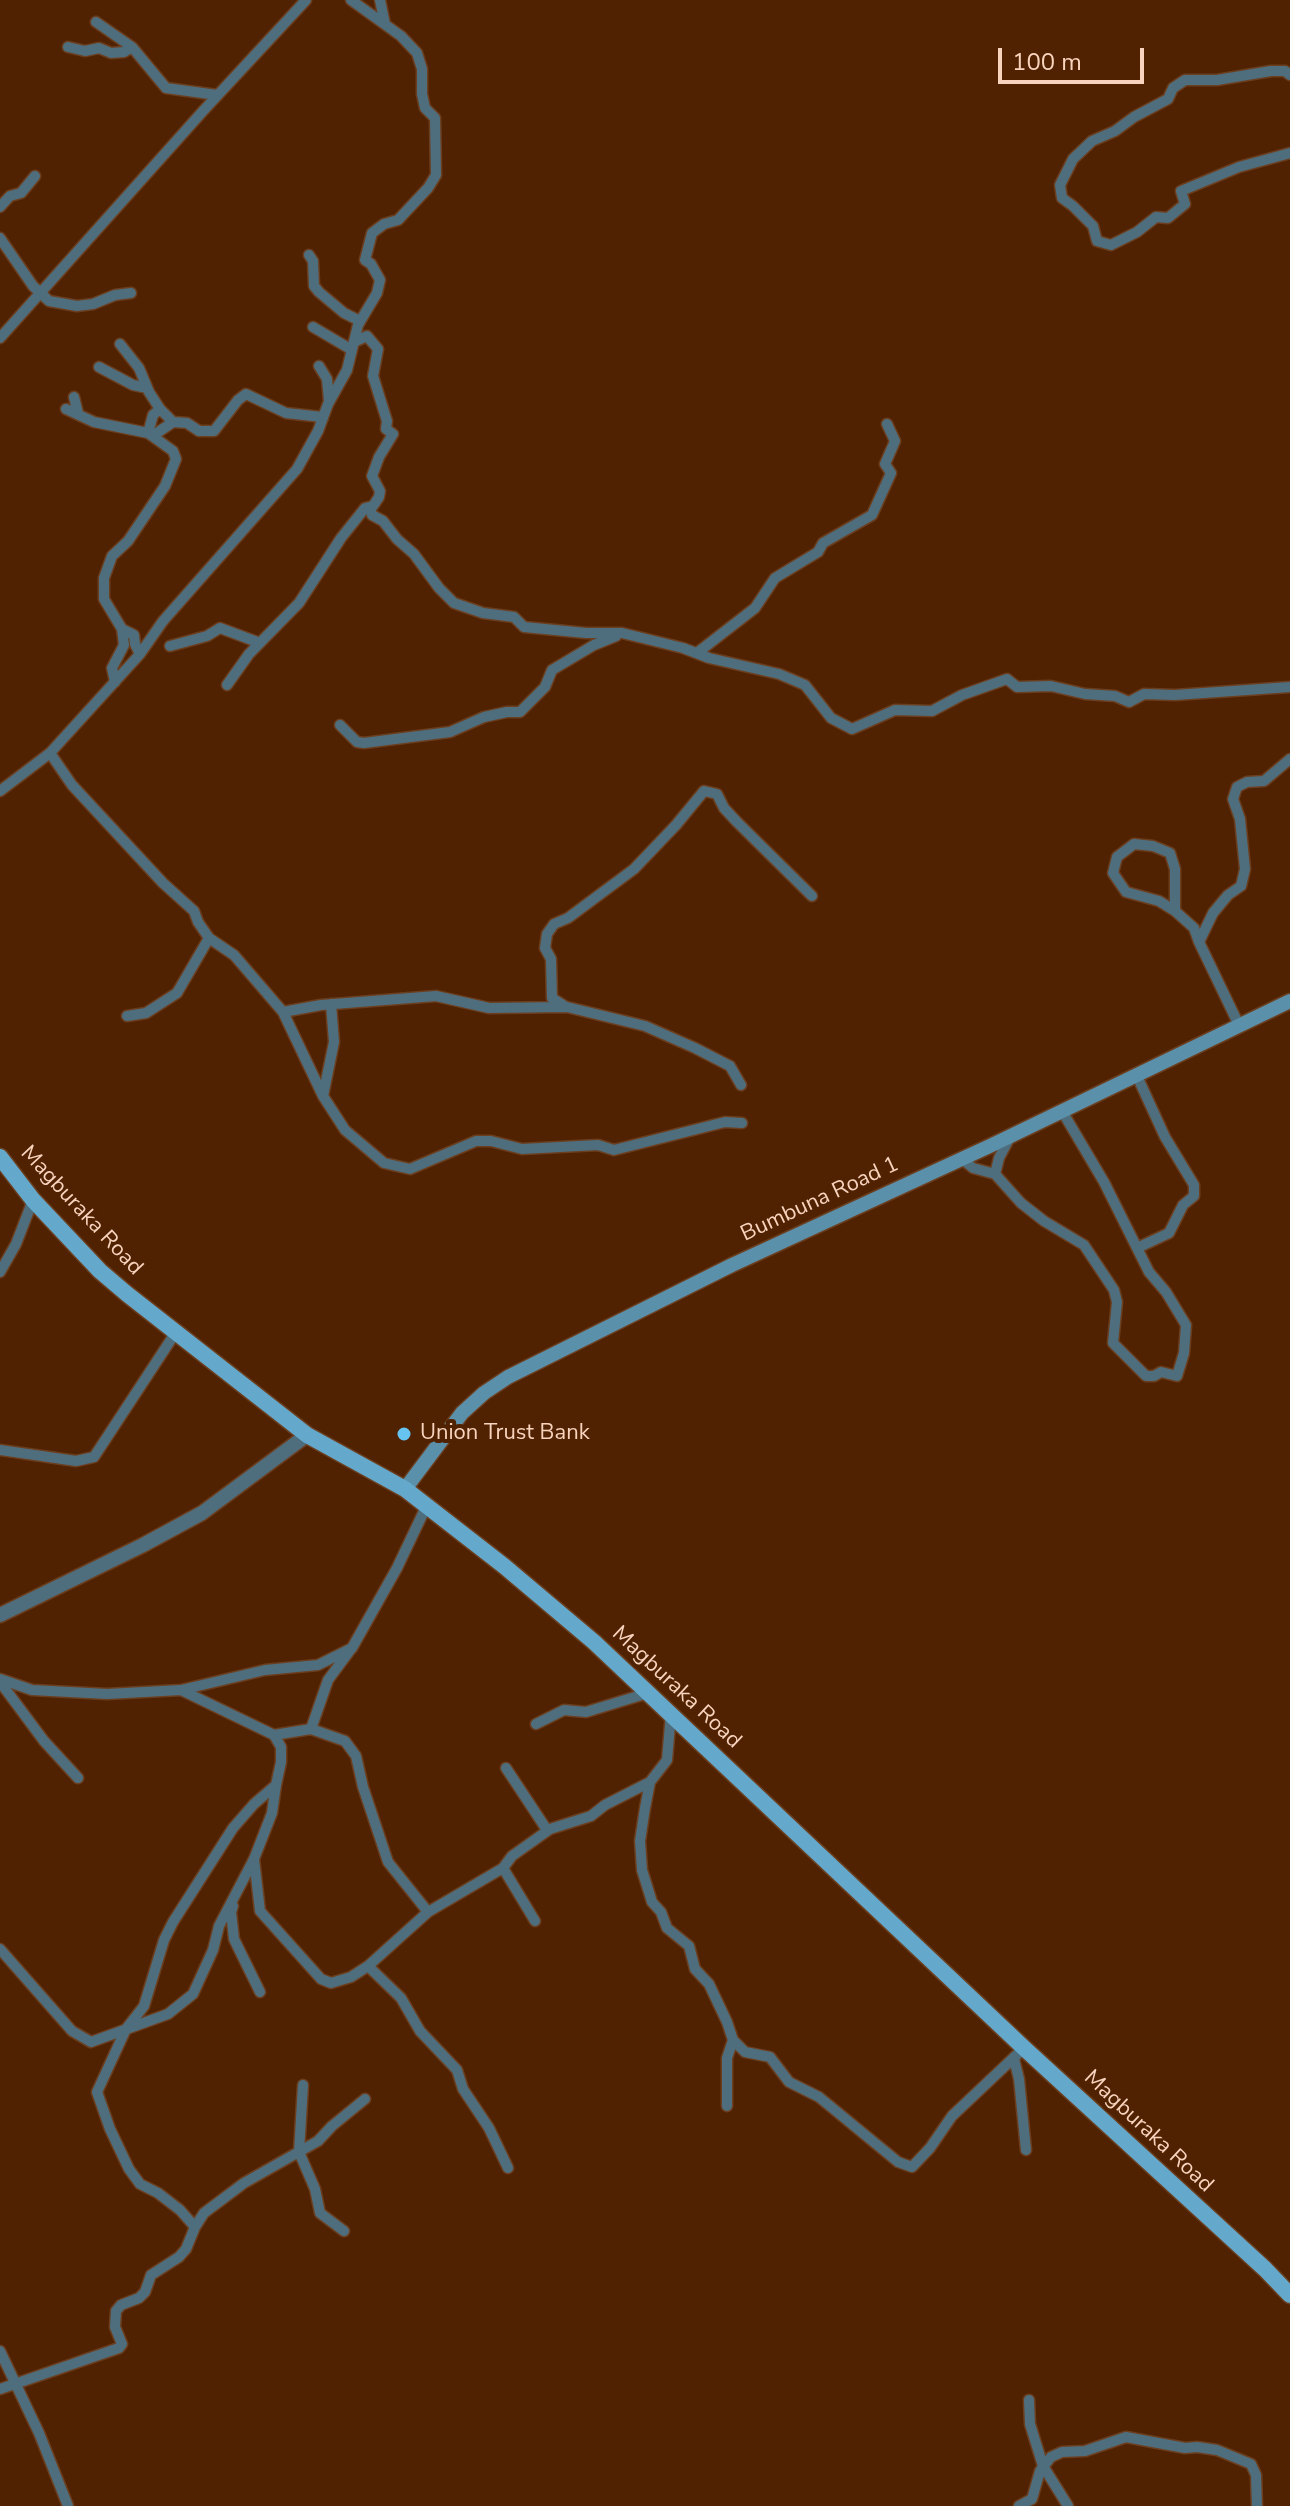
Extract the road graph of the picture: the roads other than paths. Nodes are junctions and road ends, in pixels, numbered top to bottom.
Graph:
1 (306, 0) edge
2 (351, 0) edge
3 (380, 0) edge
4 (96, 22) dead end
5 (385, 24) junction
6 (68, 47) dead end
7 (132, 47) junction
8 (1290, 75) edge
9 (217, 95) junction
10 (1290, 153) edge
11 (35, 176) dead end
12 (0, 207) edge
13 (0, 238) edge
14 (309, 255) dead end
15 (131, 293) dead end
16 (40, 294) junction
17 (360, 321) junction
18 (313, 327) dead end
19 (0, 338) edge
20 (120, 344) dead end
21 (353, 346) junction
22 (319, 366) dead end
23 (99, 367) dead end
24 (147, 388) junction
25 (74, 397) dead end
26 (329, 401) junction
27 (66, 409) dead end
28 (160, 409) junction
29 (78, 413) junction
30 (322, 417) junction
31 (173, 422) junction
32 (887, 424) dead end
33 (148, 433) junction
34 (370, 507) junction
35 (122, 629) junction
36 (622, 633) junction
37 (260, 643) junction
38 (170, 646) dead end
39 (697, 653) junction
40 (140, 654) junction
41 (115, 682) junction
42 (227, 685) dead end
43 (1290, 687) edge
44 (340, 725) dead end
45 (50, 753) junction
46 (1290, 759) edge
47 (0, 791) edge
48 (812, 896) dead end
49 (1175, 911) junction
50 (209, 938) junction
51 (1199, 942) junction
52 (552, 998) junction
53 (1290, 1001) edge
54 (331, 1004) junction
55 (567, 1007) junction
56 (535, 1008) junction
57 (283, 1012) junction
58 (127, 1016) dead end
59 (1232, 1029) junction
60 (1137, 1076) junction
61 (741, 1085) dead end
62 (323, 1096) junction
63 (1062, 1111) junction
64 (742, 1123) dead end
65 (1010, 1136) junction
66 (0, 1157) edge
67 (962, 1159) junction
68 (995, 1174) junction
69 (33, 1200) junction
70 (1137, 1248) junction
71 (0, 1272) edge
72 (176, 1332) junction
73 (307, 1435) junction
74 (0, 1450) edge
75 (405, 1489) junction
76 (426, 1507) junction
77 (0, 1615) edge
78 (352, 1648) junction
79 (0, 1681) edge
80 (32, 1690) junction
81 (181, 1690) junction
82 (648, 1693) junction
83 (18, 1708) junction
84 (671, 1713) junction
85 (536, 1724) dead end
86 (311, 1729) junction
87 (274, 1735) junction
88 (506, 1768) dead end
89 (78, 1778) dead end
90 (650, 1782) junction
91 (276, 1785) junction
92 (547, 1830) junction
93 (254, 1859) junction
94 (503, 1868) junction
95 (236, 1896) junction
96 (428, 1912) junction
97 (535, 1921) dead end
98 (0, 1949) edge
99 (368, 1966) junction
100 (260, 1992) dead end
101 (126, 2029) junction
102 (733, 2040) junction
103 (1019, 2053) junction
104 (303, 2085) dead end
105 (365, 2099) dead end
106 (727, 2106) dead end
107 (1026, 2150) dead end
108 (299, 2152) junction
109 (508, 2168) dead end
110 (195, 2227) junction
111 (344, 2231) dead end
112 (1290, 2295) edge
113 (0, 2351) edge
114 (15, 2384) junction
115 (0, 2389) edge
116 (1029, 2400) dead end
117 (1043, 2466) junction
118 (68, 2506) edge
119 (1019, 2506) edge
120 (1068, 2506) edge
121 (1257, 2506) edge

1 - 9 street
2 - 5 street
3 - 5 street
4 - 7 street
5 - 17 street
6 - 7 street
7 - 9 street
8 - 10 street
9 - 16 street
11 - 12 street
13 - 16 street
14 - 17 street
15 - 16 street
16 - 19 street
17 - 21 street
18 - 21 street
20 - 24 street
21 - 26 street
21 - 34 street
22 - 26 street
23 - 24 street
24 - 28 street
25 - 29 street
26 - 30 street
27 - 29 street
28 - 31 street
28 - 33 street
29 - 33 street
30 - 31 street
30 - 40 street
31 - 33 street
32 - 39 street
33 - 35 street
34 - 36 street
34 - 37 street
35 - 40 street
35 - 41 street
36 - 39 street
36 - 44 street
37 - 38 street
37 - 42 street
39 - 43 street
40 - 41 street
41 - 45 street
45 - 47 street
45 - 50 street
46 - 51 street
48 - 52 street
49 - 49 street
49 - 51 street
50 - 57 street
50 - 58 street
51 - 59 street
52 - 55 street
52 - 56 street
53 - 59 main road, Bumbuna Road 1
54 - 56 street
54 - 57 street
54 - 62 street
55 - 56 street
55 - 61 street
57 - 62 street
59 - 60 main road, Bumbuna Road 1
60 - 63 main road, Bumbuna Road 1
60 - 70 street
62 - 64 street
63 - 65 main road, Bumbuna Road 1
63 - 70 street
65 - 67 main road, Bumbuna Road 1
65 - 68 street
66 - 69 main road, Magburaka Road
67 - 68 street
67 - 75 main road, Bumbuna Road 1
68 - 70 street
69 - 71 street
69 - 72 main road, Magburaka Road
72 - 73 main road, Magburaka Road
72 - 74 street
73 - 75 main road, Magburaka Road
73 - 77 street
75 - 76 main road, Magburaka Road
76 - 78 street
76 - 82 main road, Magburaka Road
78 - 81 street
78 - 86 street
79 - 80 street
79 - 83 street
80 - 81 street
80 - 83 street
81 - 87 street
82 - 84 main road, Magburaka Road
82 - 85 street
83 - 89 street
84 - 90 street
84 - 103 main road, Magburaka Road
86 - 87 street
86 - 96 street
87 - 91 street
88 - 92 street
90 - 92 street
90 - 102 street
91 - 93 street
91 - 101 street
92 - 94 street
93 - 95 street
93 - 99 street
94 - 96 street
94 - 97 street
95 - 100 street
95 - 101 street
96 - 99 street
98 - 101 street
99 - 109 street
101 - 110 street
102 - 103 street
102 - 106 street
103 - 107 street
103 - 112 main road, Magburaka Road
104 - 108 street
105 - 108 street
108 - 110 street
108 - 111 street
110 - 114 street
113 - 114 street
114 - 115 street
114 - 118 street
116 - 117 street
117 - 119 street
117 - 120 street
117 - 121 street

